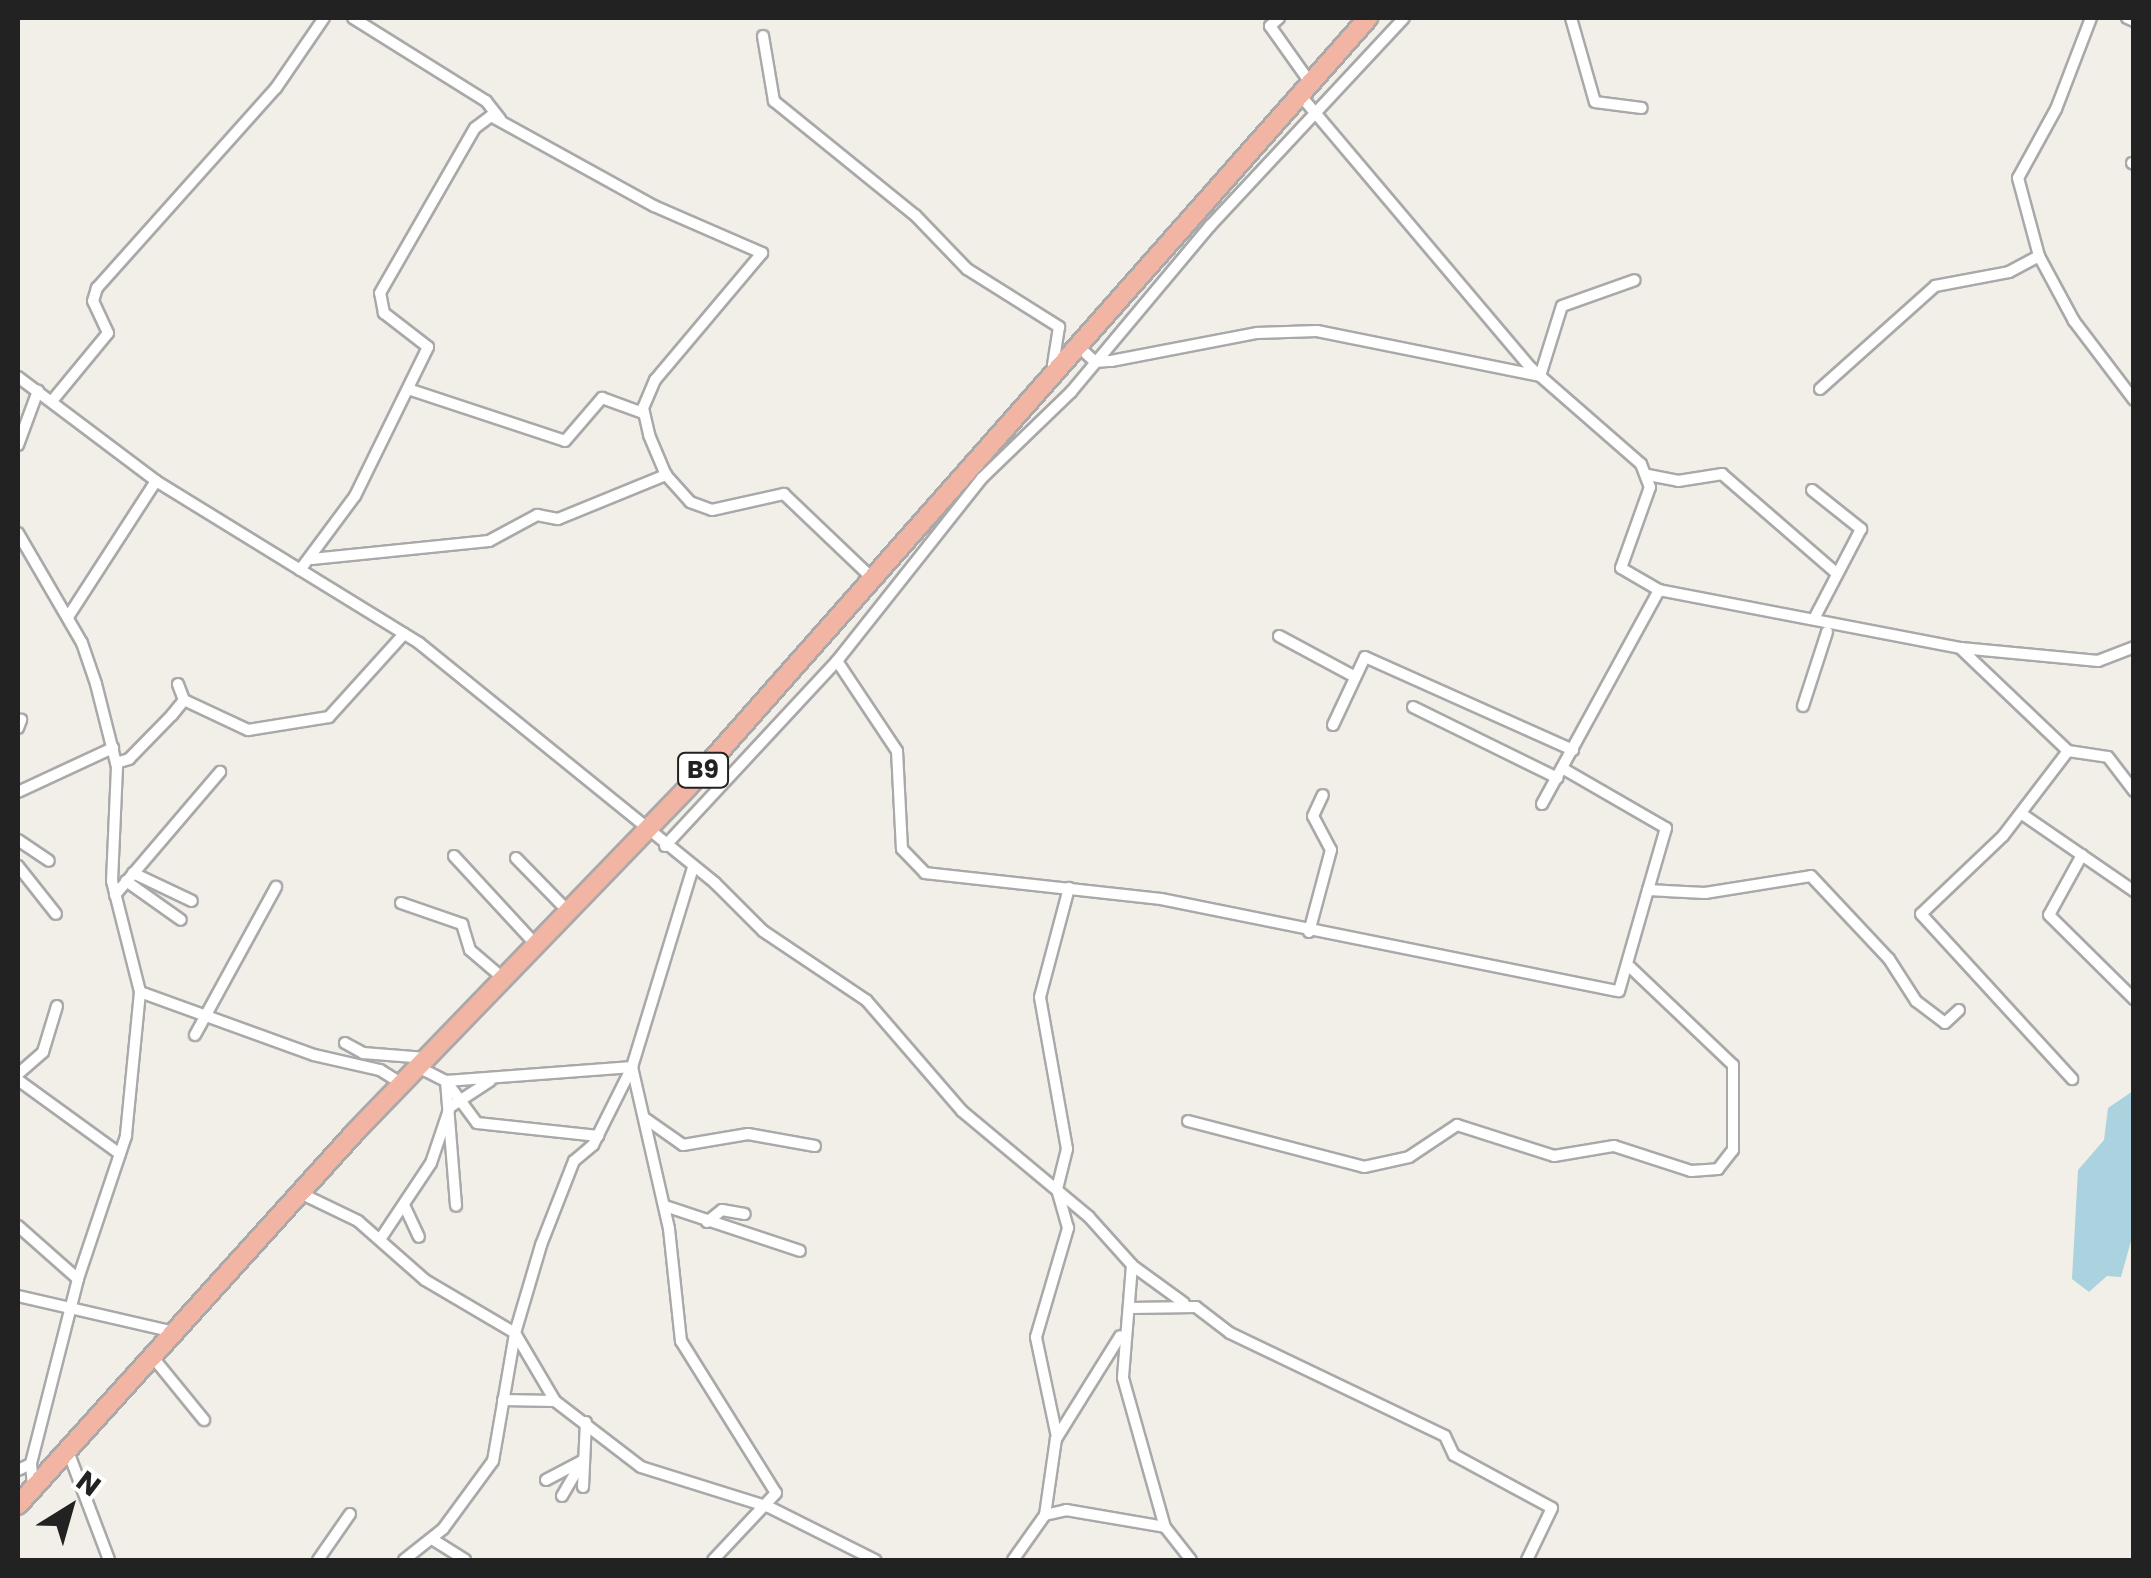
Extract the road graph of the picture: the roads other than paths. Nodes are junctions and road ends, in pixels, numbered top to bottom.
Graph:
1 (324, 18) edge
2 (354, 18) edge
3 (1368, 18) edge
4 (1404, 18) edge
5 (1571, 18) edge
6 (2091, 18) edge
7 (1272, 20) edge
8 (763, 36) dead end
9 (1306, 90) junction
10 (1642, 108) dead end
11 (1318, 115) junction
12 (500, 120) junction
13 (2038, 256) junction
14 (1635, 280) dead end
15 (1078, 346) junction
16 (1095, 362) junction
17 (1540, 376) junction
18 (18, 377) edge
19 (1047, 381) junction
20 (408, 389) junction
21 (1820, 389) dead end
22 (38, 391) junction
23 (2134, 400) edge
24 (52, 401) junction
25 (643, 413) junction
26 (18, 445) edge
27 (666, 475) junction
28 (1648, 475) junction
29 (156, 481) junction
30 (1812, 490) dead end
31 (18, 533) edge
32 (312, 559) junction
33 (300, 570) junction
34 (1835, 572) junction
35 (872, 579) junction
36 (1659, 590) junction
37 (68, 617) junction
38 (1823, 622) junction
39 (404, 634) junction
40 (1279, 636) dead end
41 (1960, 648) junction
42 (2134, 648) edge
43 (2114, 659) junction
44 (2134, 659) edge
45 (837, 661) junction
46 (1354, 677) junction
47 (178, 684) dead end
48 (184, 700) junction
49 (1803, 706) dead end
50 (1414, 707) dead end
51 (1334, 725) dead end
52 (113, 748) junction
53 (1573, 750) junction
54 (2068, 751) junction
55 (116, 762) junction
56 (220, 772) dead end
57 (1560, 773) junction
58 (18, 788) edge
59 (2134, 792) edge
60 (1323, 795) dead end
61 (1542, 804) dead end
62 (2022, 814) junction
63 (645, 831) junction
64 (18, 840) edge
65 (665, 846) junction
66 (2082, 854) junction
67 (454, 856) dead end
68 (516, 858) dead end
69 (49, 861) dead end
70 (18, 866) edge
71 (692, 867) junction
72 (130, 877) junction
73 (276, 888) dead end
74 (1070, 888) junction
75 (1648, 890) junction
76 (2134, 891) edge
77 (114, 895) junction
78 (192, 901) dead end
79 (401, 903) dead end
80 (567, 910) junction
81 (56, 914) dead end
82 (181, 920) dead end
83 (1309, 932) junction
84 (537, 946) junction
85 (1630, 966) junction
86 (505, 980) junction
87 (140, 992) junction
88 (2134, 999) edge
89 (57, 1006) dead end
90 (1959, 1010) dead end
91 (202, 1018) junction
92 (195, 1035) dead end
93 (345, 1043) dead end
94 (422, 1063) junction
95 (632, 1067) junction
96 (18, 1077) edge
97 (2072, 1078) dead end
98 (491, 1080) junction
99 (446, 1081) junction
100 (402, 1084) junction
101 (462, 1097) junction
102 (446, 1114) junction
103 (645, 1119) junction
104 (1188, 1121) dead end
105 (598, 1136) junction
106 (815, 1146) dead end
107 (120, 1154) junction
108 (1057, 1189) junction
109 (300, 1193) junction
110 (404, 1205) junction
111 (456, 1206) dead end
112 (665, 1206) junction
113 (745, 1214) dead end
114 (708, 1222) junction
115 (18, 1226) edge
116 (419, 1237) dead end
117 (380, 1238) junction
118 (800, 1251) dead end
119 (1132, 1265) junction
120 (78, 1279) junction
121 (18, 1296) edge
122 (1185, 1303) junction
123 (1130, 1308) junction
124 (72, 1309) junction
125 (1126, 1326) junction
126 (170, 1331) junction
127 (515, 1333) junction
128 (150, 1354) junction
129 (503, 1400) junction
130 (555, 1402) junction
131 (204, 1420) dead end
132 (586, 1422) junction
133 (1057, 1436) junction
134 (65, 1445) junction
135 (584, 1460) junction
136 (31, 1464) junction
137 (18, 1470) edge
138 (546, 1480) dead end
139 (34, 1486) junction
140 (583, 1488) dead end
141 (562, 1496) dead end
142 (18, 1505) edge
143 (769, 1507) junction
144 (350, 1514) dead end
145 (1045, 1515) junction
146 (1166, 1527) junction
147 (432, 1538) junction
148 (109, 1560) edge
149 (318, 1560) edge
150 (404, 1560) edge
151 (465, 1560) edge
152 (713, 1560) edge
153 (875, 1560) edge
154 (1013, 1560) edge
155 (1190, 1560) edge
156 (1526, 1560) edge

1 - 24 street
2 - 12 street
3 - 9 highway, B9
4 - 11 street
5 - 10 street
6 - 13 street
7 - 9 street
8 - 19 street
9 - 11 street
9 - 15 highway, B9
11 - 16 street
11 - 17 street
12 - 20 street
12 - 25 street
13 - 21 street
13 - 23 street
14 - 17 street
15 - 16 street
15 - 19 highway, B9
16 - 17 street
16 - 45 street
17 - 28 street
18 - 22 street
19 - 35 highway, B9
20 - 25 street
20 - 32 street
22 - 24 street
22 - 26 street
24 - 29 street
25 - 27 street
27 - 32 street
27 - 35 street
28 - 34 street
28 - 36 street
29 - 33 street
29 - 37 street
30 - 34 street
31 - 37 street
32 - 33 street
33 - 39 street
34 - 38 street
35 - 63 highway, B9
36 - 38 street
36 - 53 street
37 - 52 street
38 - 41 street
38 - 49 street
39 - 48 street
39 - 63 street
40 - 46 street
41 - 43 street
41 - 54 street
42 - 43 street
43 - 44 street
45 - 65 street
45 - 74 street
46 - 51 street
46 - 53 street
47 - 48 street
48 - 55 street
50 - 57 street
52 - 55 street
52 - 58 street
53 - 57 street
54 - 59 street
54 - 62 street
55 - 77 street
56 - 72 street
57 - 61 street
57 - 75 street
60 - 83 street
62 - 66 street
62 - 97 street
63 - 65 street
63 - 80 highway, B9
64 - 69 street
65 - 71 street
66 - 76 street
66 - 88 street
67 - 84 street
68 - 80 street
70 - 81 street
71 - 95 street
71 - 108 street
72 - 77 street
72 - 78 street
72 - 82 street
73 - 91 street
74 - 83 street
74 - 108 street
75 - 85 street
75 - 90 street
77 - 87 street
79 - 86 street
80 - 84 highway, B9
83 - 85 street
84 - 86 highway, B9
85 - 104 street
86 - 94 highway, B9
87 - 91 street
87 - 107 street
89 - 96 street
91 - 92 street
91 - 100 street
93 - 94 street
94 - 99 street
94 - 100 highway, B9
95 - 98 street
95 - 103 street
95 - 105 street
96 - 107 street
98 - 99 street
98 - 101 street
99 - 101 street
99 - 102 street
100 - 109 highway, B9
101 - 102 street
101 - 105 street
102 - 110 street
102 - 111 street
103 - 106 street
103 - 112 street
105 - 127 street
107 - 120 street
108 - 119 street
108 - 133 street
109 - 117 street
109 - 126 highway, B9
110 - 116 street
110 - 117 street
112 - 114 street
112 - 143 street
113 - 114 street
114 - 118 street
115 - 120 street
117 - 127 street
119 - 122 street
119 - 123 street
120 - 124 street
121 - 124 street
122 - 123 street
122 - 156 street
123 - 125 street
124 - 126 street
124 - 136 street
125 - 133 street
125 - 146 street
126 - 128 highway, B9
127 - 129 street
127 - 130 street
128 - 131 street
128 - 134 highway, B9
129 - 130 street
129 - 147 street
130 - 132 street
132 - 135 street
132 - 143 street
133 - 145 street
134 - 139 highway, B9
134 - 148 street
135 - 138 street
135 - 140 street
135 - 141 street
136 - 137 street
136 - 139 street
139 - 142 highway, B9
143 - 152 street
143 - 153 street
144 - 149 street
145 - 146 street
145 - 154 street
146 - 155 street
147 - 150 street
147 - 151 street

